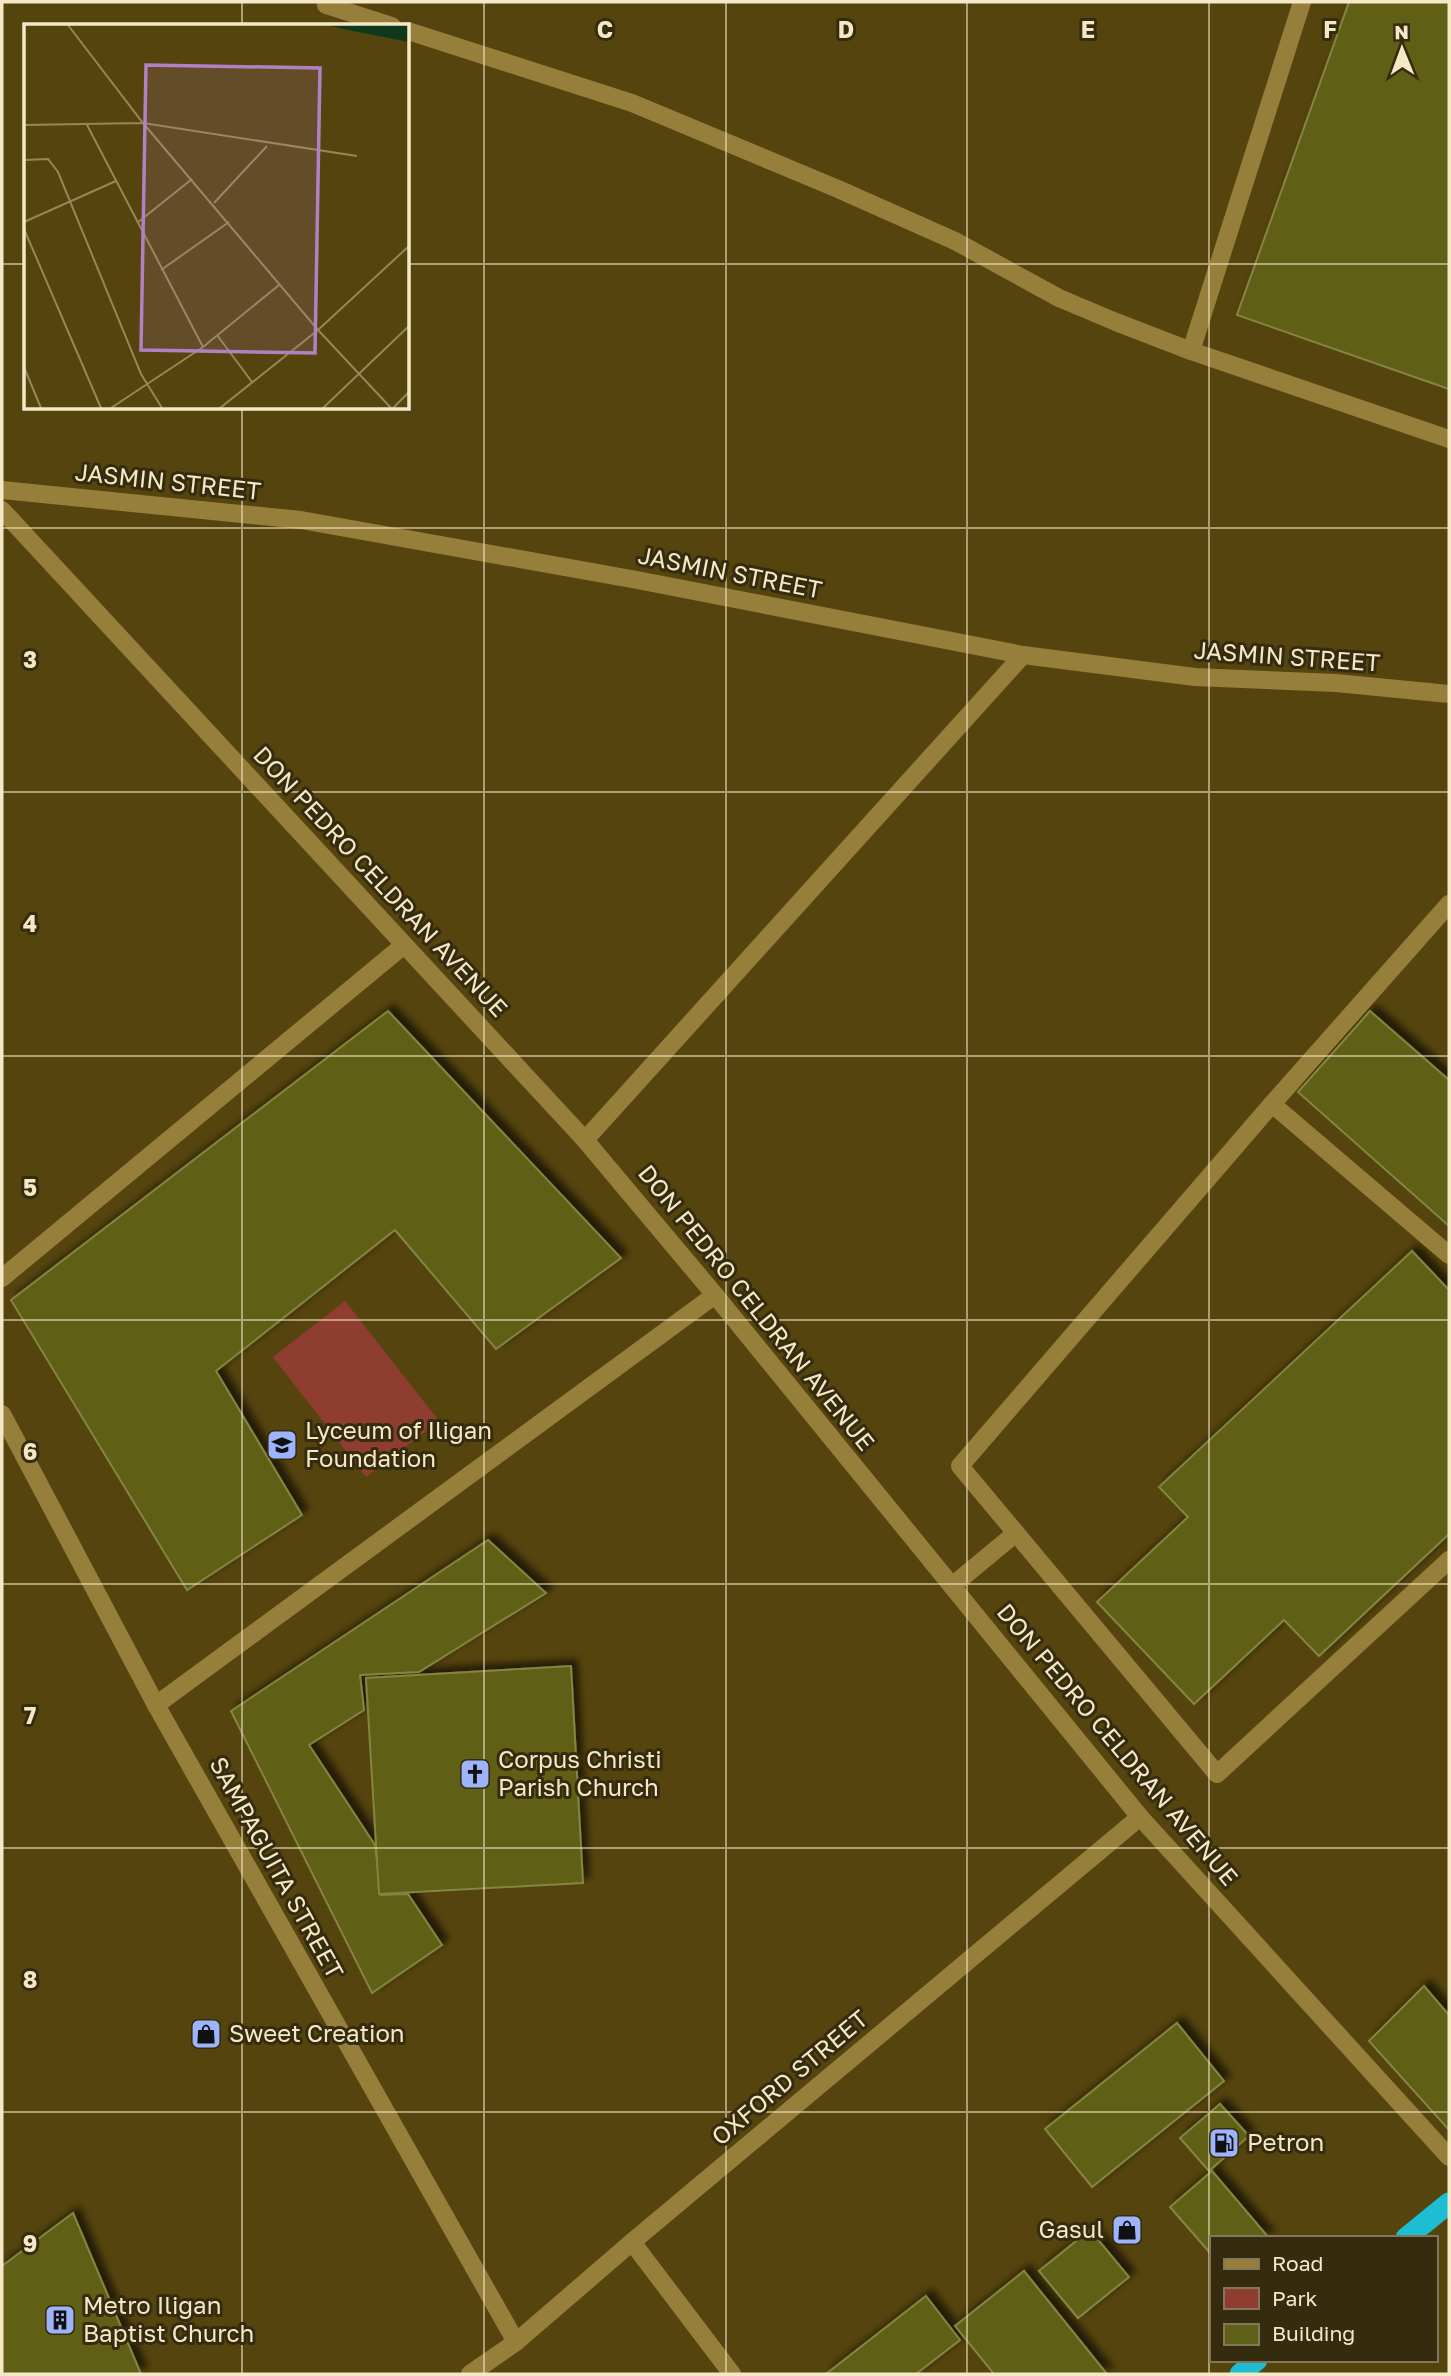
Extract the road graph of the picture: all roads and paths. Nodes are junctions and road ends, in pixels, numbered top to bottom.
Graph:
1 (1302, 2) edge
2 (322, 3) edge
3 (386, 24) edge
4 (410, 32) edge
5 (1191, 351) junction
6 (1449, 439) edge
7 (2, 490) edge
8 (2, 510) edge
9 (1023, 655) junction
10 (1449, 694) edge
11 (1449, 904) edge
12 (404, 945) junction
13 (1272, 1104) junction
14 (585, 1140) junction
15 (1449, 1255) edge
16 (2, 1278) edge
17 (715, 1295) junction
18 (2, 1414) edge
19 (1016, 1533) junction
20 (1449, 1560) edge
21 (952, 1586) junction
22 (156, 1705) junction
23 (1140, 1817) junction
24 (1449, 2157) edge
25 (1449, 2203) edge
26 (1408, 2236) edge
27 (632, 2242) junction
28 (516, 2343) junction
29 (1255, 2362) edge
30 (470, 2374) edge
31 (733, 2374) edge
32 (1240, 2374) edge

1 - 5 street
2 - 3 street
4 - 5 street
5 - 6 street
7 - 9 street, JASMIN STREET
8 - 12 street, DON PEDRO CELDRAN AVENUE
9 - 10 street, JASMIN STREET
9 - 14 street
11 - 13 street
12 - 14 street, DON PEDRO CELDRAN AVENUE
12 - 16 street
13 - 15 street
13 - 19 street
14 - 17 street, DON PEDRO CELDRAN AVENUE
17 - 21 street, DON PEDRO CELDRAN AVENUE
17 - 22 street
18 - 22 street, SAMPAGUITA STREET
19 - 20 street
19 - 21 street
21 - 23 street, DON PEDRO CELDRAN AVENUE
22 - 28 street, SAMPAGUITA STREET
23 - 24 street, DON PEDRO CELDRAN AVENUE
23 - 27 street, OXFORD STREET
25 - 26 highway
27 - 28 street, OXFORD STREET
27 - 31 street
28 - 30 street, OXFORD STREET
29 - 32 highway

